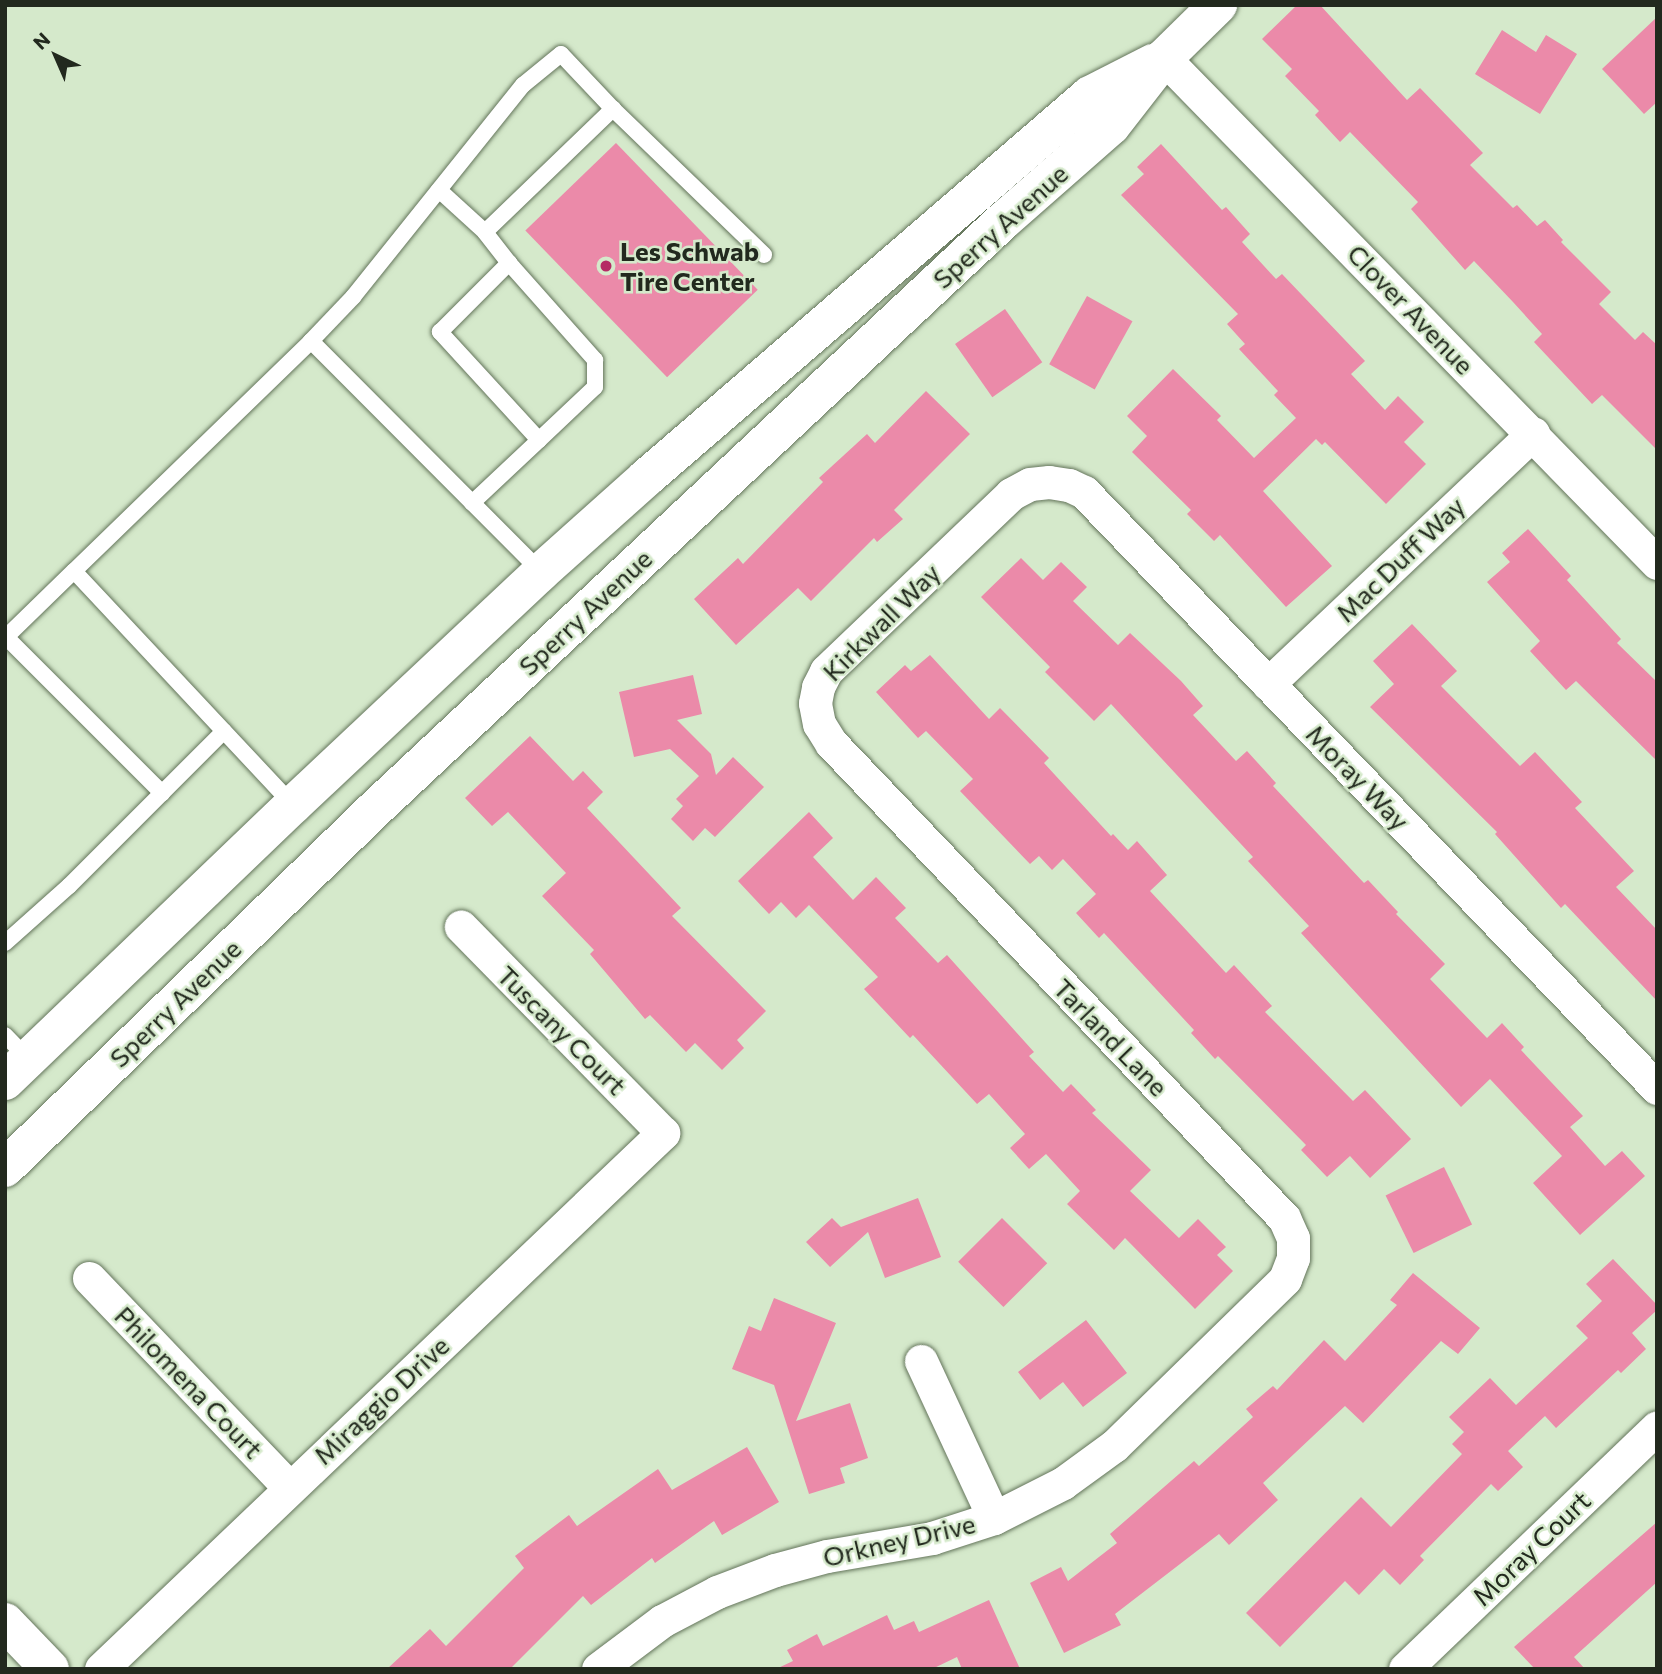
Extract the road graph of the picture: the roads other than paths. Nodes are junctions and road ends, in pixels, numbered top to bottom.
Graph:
1 (1219, 5) edge
2 (1164, 58) junction
3 (613, 109) junction
4 (439, 190) junction
5 (485, 232) junction
6 (764, 255) dead end
7 (509, 263) junction
8 (311, 341) junction
9 (1533, 433) junction
10 (539, 440) junction
11 (1049, 482) joint
12 (472, 503) junction
13 (1657, 563) edge
14 (74, 571) junction
15 (541, 572) junction
16 (6, 637) edge
17 (1268, 684) junction
18 (224, 731) junction
19 (162, 793) junction
20 (293, 805) junction
21 (909, 825) joint
22 (461, 928) dead end
23 (7, 938) edge
24 (13, 1059) edge
25 (1657, 1088) edge
26 (663, 1133) joint
27 (5, 1168) edge
28 (1293, 1258) joint
29 (89, 1278) dead end
30 (921, 1361) dead end
31 (1657, 1427) edge
32 (289, 1487) junction
33 (994, 1518) junction
34 (5, 1622) edge
35 (50, 1669) edge
36 (101, 1669) edge
37 (598, 1669) edge
38 (1405, 1669) edge

1 - 2 main road, Sperry Avenue
2 - 9 street, Clover Avenue
2 - 15 main road, Sperry Avenue
2 - 27 main road, Sperry Avenue
3 - 4 lane
3 - 5 lane
3 - 6 lane
4 - 5 lane
4 - 8 lane
5 - 7 lane
7 - 10 lane
7 - 10 lane
8 - 12 lane
8 - 14 lane
9 - 13 street, Clover Avenue
9 - 17 street, Mac Duff Way
10 - 12 lane
11 - 17 street, Moray Way
11 - 21 street, Kirkwall Way
12 - 15 lane
14 - 16 lane
14 - 18 lane
15 - 20 main road, Sperry Avenue
16 - 19 lane
17 - 25 street, Moray Way
18 - 19 lane
18 - 20 lane
19 - 23 lane
20 - 24 main road, Sperry Avenue
21 - 28 street, Tarland Lane
22 - 26 street, Tuscany Court
26 - 32 street, Miraggio Drive
28 - 33 street, Orkney Drive
29 - 32 street, Philomena Court
30 - 33 street
31 - 38 street, Moray Court
32 - 36 street, Miraggio Drive
33 - 37 street, Orkney Drive
34 - 35 main road

